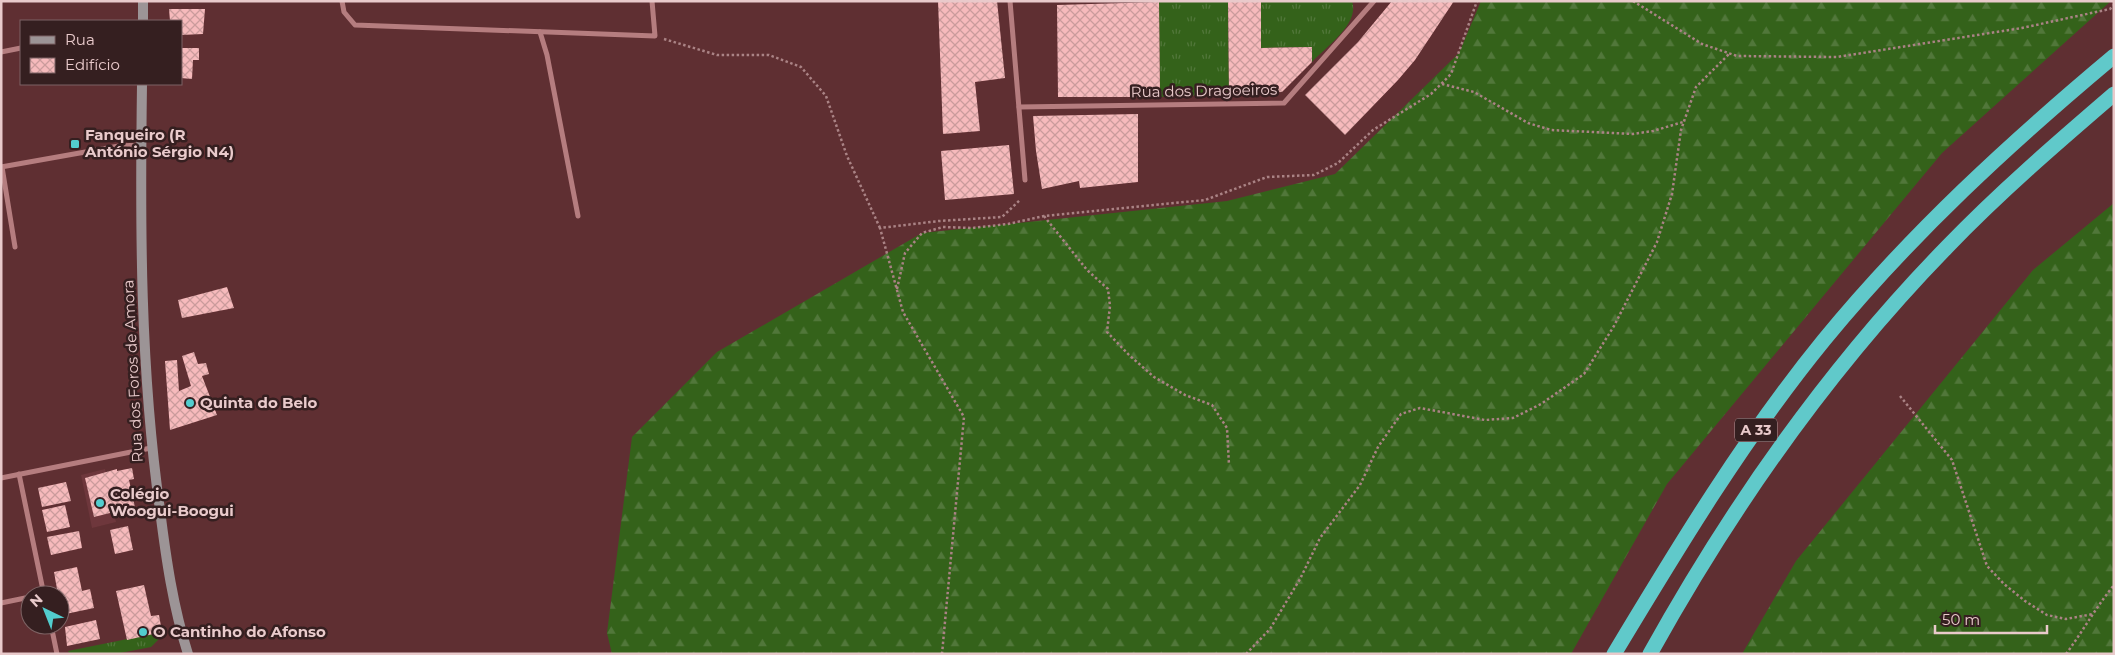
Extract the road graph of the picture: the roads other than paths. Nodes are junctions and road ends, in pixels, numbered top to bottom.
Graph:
1 (143, 1) edge
2 (342, 1) edge
3 (652, 1) edge
4 (1010, 1) edge
5 (1374, 1) edge
6 (143, 20) edge
7 (540, 32) junction
8 (20, 48) edge
9 (1, 52) edge
10 (2114, 56) edge
11 (142, 85) edge
12 (2114, 94) edge
13 (1019, 107) junction
14 (141, 145) junction
15 (2, 167) edge
16 (1025, 180) dead end
17 (578, 216) dead end
18 (15, 247) dead end
19 (151, 448) junction
20 (19, 474) junction
21 (1, 478) edge
22 (40, 585) edge
23 (20, 599) edge
24 (1, 603) edge
25 (53, 635) edge
26 (57, 654) edge
27 (188, 654) edge
28 (1614, 654) edge
29 (1650, 654) edge

1 - 6 main road
2 - 7 street
3 - 7 street
4 - 13 street
5 - 13 street, Rua dos Dragoeiros
7 - 17 street
8 - 9 street
10 - 28 highway, A 33
11 - 14 main road, Rua dos Foros de Amora
12 - 29 highway, A 33
13 - 16 street
14 - 15 street
14 - 19 main road, Rua dos Foros de Amora
15 - 18 street
19 - 20 street
19 - 27 main road, Rua dos Foros de Amora
20 - 21 street
20 - 22 street
23 - 24 street
25 - 26 street

